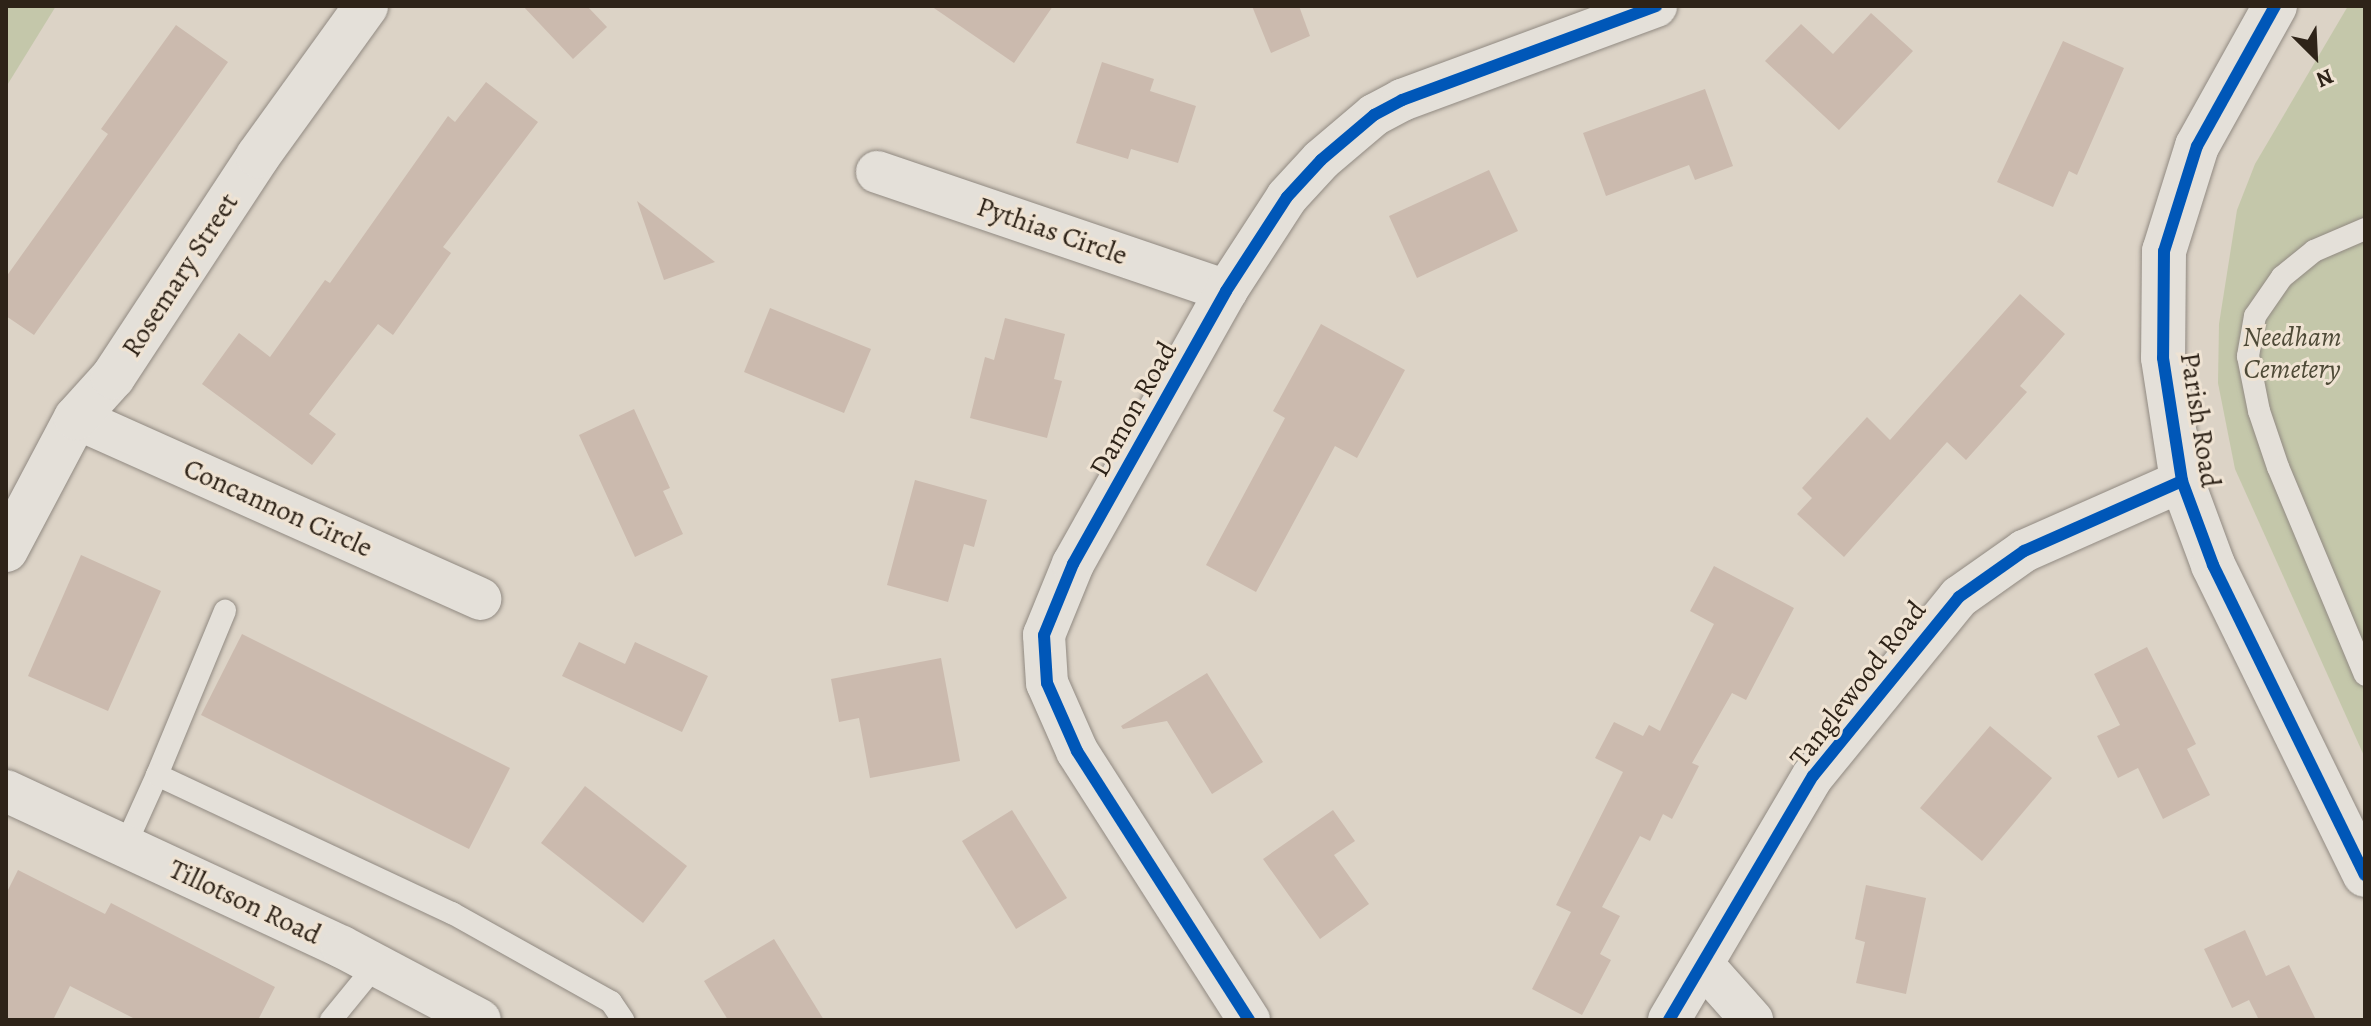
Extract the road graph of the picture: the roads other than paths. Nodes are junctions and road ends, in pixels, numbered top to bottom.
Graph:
1 (366, 6) edge
2 (1656, 6) edge
3 (2275, 6) edge
4 (877, 172) dead end
5 (2365, 229) edge
6 (1226, 291) junction
7 (76, 418) junction
8 (2182, 481) junction
9 (6, 550) edge
10 (480, 599) dead end
11 (225, 611) dead end
12 (2365, 675) edge
13 (157, 775) junction
14 (6, 791) edge
15 (125, 846) junction
16 (2365, 875) edge
17 (376, 965) junction
18 (1703, 965) junction
19 (331, 1020) edge
20 (480, 1020) edge
21 (623, 1020) edge
22 (1249, 1020) edge
23 (1669, 1020) edge
24 (1752, 1020) edge

1 - 7 street, Rosemary Street
2 - 6 street, Damon Road
3 - 8 street, Parish Road
4 - 6 street, Pythias Circle
5 - 12 lane
6 - 22 street, Damon Road
7 - 9 street, Rosemary Street
7 - 10 street, Concannon Circle
8 - 16 street, Parish Road
8 - 18 street, Tanglewood Road
11 - 13 lane
13 - 15 lane
13 - 21 lane
14 - 15 street, Tillotson Road
15 - 17 street, Tillotson Road
17 - 19 lane
17 - 20 street, Tillotson Road
18 - 23 street, Tanglewood Road
18 - 24 street

